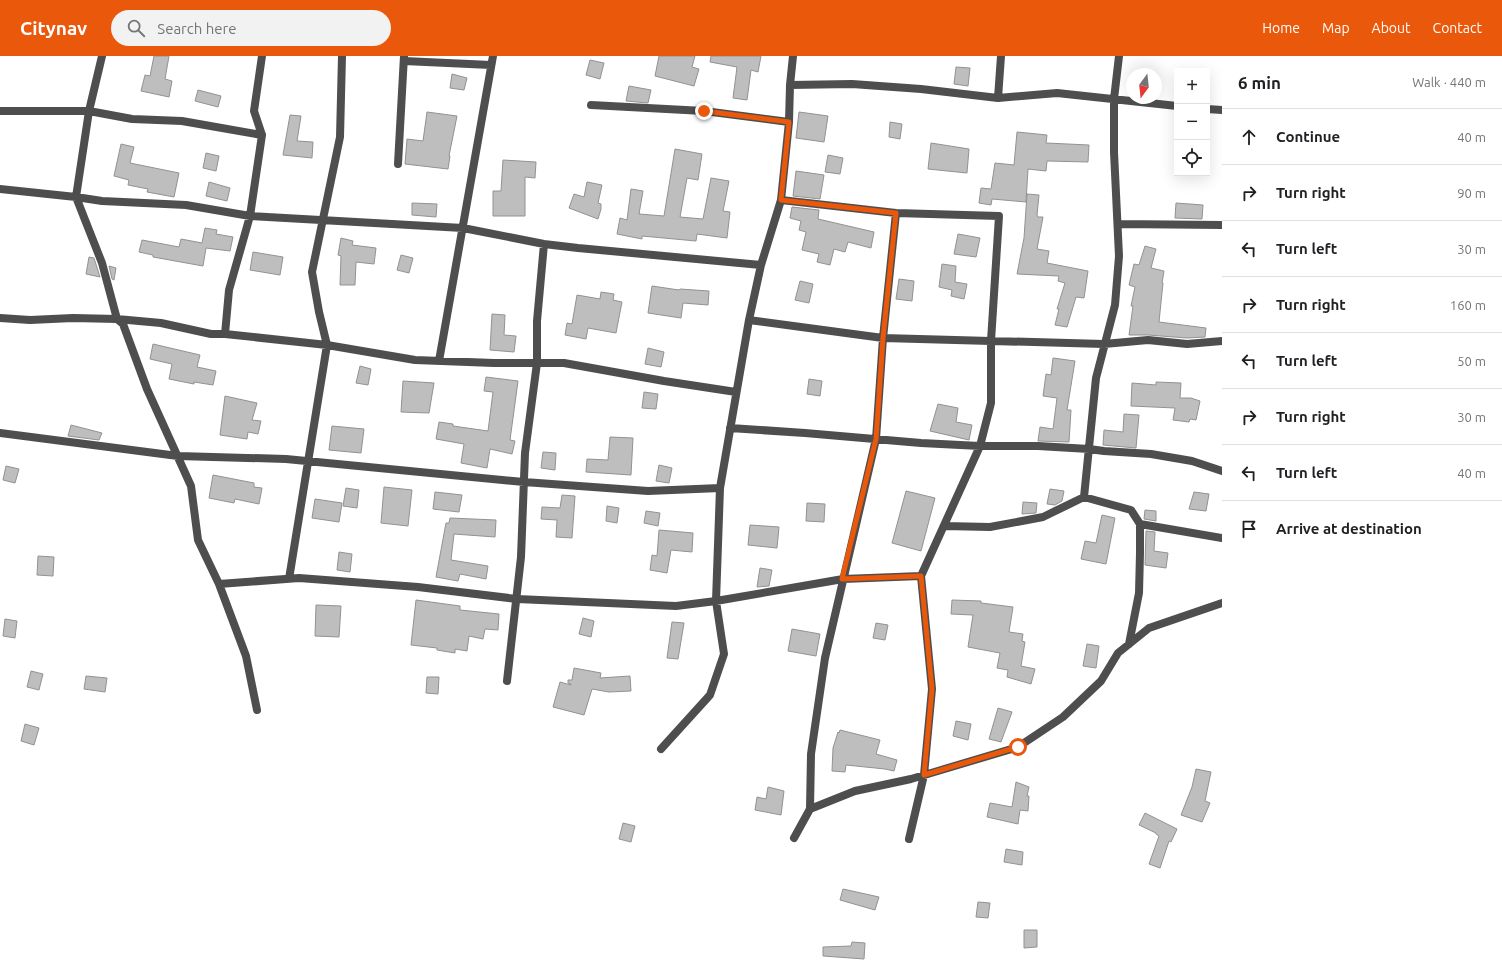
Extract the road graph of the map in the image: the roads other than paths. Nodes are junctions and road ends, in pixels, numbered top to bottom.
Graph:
1 (102, 56) edge
2 (262, 56) edge
3 (342, 56) edge
4 (493, 56) edge
5 (792, 56) edge
6 (1002, 56) edge
7 (1119, 56) edge
8 (404, 58) edge
9 (491, 65) junction
10 (790, 85) junction
11 (998, 98) junction
12 (1114, 100) junction
13 (591, 105) dead end
14 (1174, 106) edge
15 (1210, 109) edge
16 (1222, 110) edge
17 (0, 111) edge
18 (89, 111) junction
19 (789, 122) junction
20 (262, 135) junction
21 (398, 164) dead end
22 (0, 189) edge
23 (76, 196) junction
24 (781, 200) junction
25 (896, 213) junction
26 (250, 216) junction
27 (322, 220) junction
28 (1118, 224) junction
29 (1222, 225) edge
30 (463, 228) junction
31 (544, 244) junction
32 (761, 265) junction
33 (0, 318) edge
34 (117, 319) junction
35 (749, 320) junction
36 (225, 334) junction
37 (883, 338) junction
38 (992, 341) junction
39 (1222, 342) edge
40 (1104, 344) junction
41 (327, 345) junction
42 (439, 361) junction
43 (537, 363) junction
44 (736, 392) junction
45 (730, 428) junction
46 (0, 433) edge
47 (876, 439) junction
48 (980, 446) junction
49 (1089, 449) junction
50 (178, 456) junction
51 (309, 461) junction
52 (1222, 471) edge
53 (524, 482) junction
54 (720, 488) junction
55 (1084, 497) junction
56 (1140, 524) junction
57 (944, 526) junction
58 (1222, 538) edge
59 (921, 576) junction
60 (289, 578) junction
61 (842, 579) junction
62 (219, 584) junction
63 (517, 599) junction
64 (716, 601) junction
65 (1222, 603) edge
66 (1129, 644) junction
67 (507, 681) dead end
68 (257, 710) dead end
69 (661, 749) dead end
70 (924, 775) junction
71 (810, 809) junction
72 (794, 838) dead end
73 (909, 839) dead end

1 - 18 street
2 - 20 street
3 - 27 street
4 - 9 street
5 - 10 street
6 - 11 street
7 - 12 street
8 - 9 street
8 - 21 street
9 - 30 street
10 - 11 street
10 - 19 street
11 - 12 street
12 - 14 street
12 - 28 street
13 - 19 street
15 - 16 street
17 - 18 street
18 - 20 street
18 - 23 street
19 - 24 street
20 - 26 street
22 - 23 street
23 - 26 street
23 - 34 street
24 - 25 street
24 - 32 street
25 - 37 street
25 - 38 street
26 - 27 street
26 - 36 street
27 - 30 street
27 - 41 street
28 - 29 street
28 - 40 street
30 - 31 street
30 - 42 street
31 - 32 street
31 - 43 street
32 - 35 street
33 - 34 street
34 - 36 street
34 - 50 street
35 - 37 street
35 - 44 street
36 - 41 street
37 - 38 street
37 - 47 street
38 - 40 street
38 - 48 street
39 - 40 street
40 - 49 street
41 - 42 street
41 - 51 street
42 - 43 street
43 - 44 street
43 - 53 street
44 - 45 street
45 - 47 street
45 - 54 street
46 - 50 street
47 - 48 street
47 - 61 street
48 - 49 street
48 - 57 street
49 - 52 street
49 - 55 street
50 - 51 street
50 - 62 street
51 - 53 street
51 - 60 street
53 - 54 street
53 - 63 street
54 - 64 street
55 - 56 street
55 - 57 street
56 - 58 street
56 - 66 street
57 - 59 street
59 - 61 street
59 - 70 street
60 - 62 street
60 - 63 street
61 - 64 street
61 - 71 street
62 - 68 street
63 - 64 street
63 - 67 street
64 - 69 street
65 - 66 street
66 - 70 street
70 - 71 street
70 - 73 street
71 - 72 street

